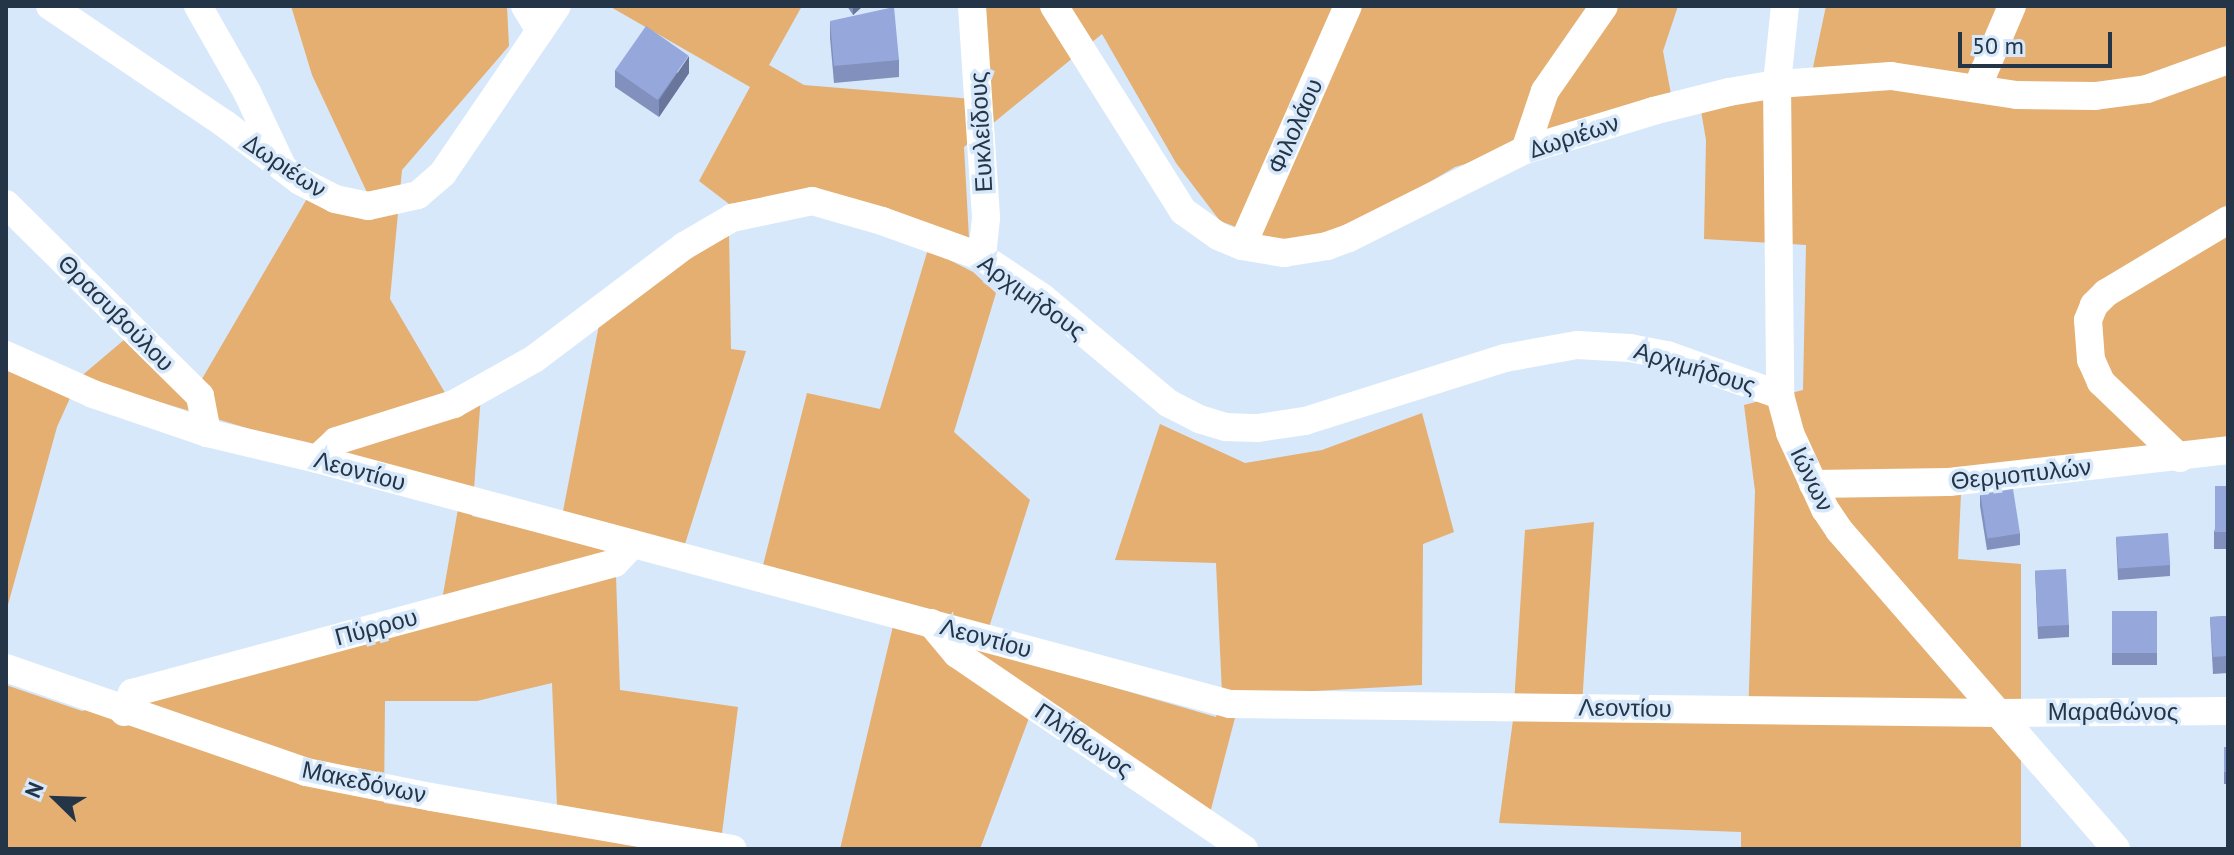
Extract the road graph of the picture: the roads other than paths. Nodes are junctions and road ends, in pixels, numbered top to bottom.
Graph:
1 (50, 6) edge
2 (198, 6) edge
3 (525, 6) edge
4 (557, 6) edge
5 (972, 6) edge
6 (1054, 6) edge
7 (1348, 6) edge
8 (1604, 6) edge
9 (1785, 6) edge
10 (2012, 6) edge
11 (540, 31) junction
12 (2228, 60) edge
13 (1777, 84) junction
14 (1977, 88) junction
15 (1525, 150) junction
16 (282, 168) junction
17 (6, 204) edge
18 (2228, 220) edge
19 (1242, 246) junction
20 (982, 257) junction
21 (6, 355) edge
22 (1780, 395) junction
23 (207, 433) junction
24 (2228, 450) edge
25 (2180, 458) junction
26 (317, 459) junction
27 (1813, 484) junction
28 (633, 544) junction
29 (931, 623) junction
30 (6, 668) edge
31 (2228, 711) edge
32 (124, 712) junction
33 (1998, 713) junction
34 (733, 849) edge
35 (1244, 849) edge
36 (2116, 849) edge

1 - 16 street, Δωριέων
2 - 16 street
3 - 11 street
4 - 11 street, Δωριέων
5 - 20 street, Ευκλείδους
6 - 19 street, Δωριέων
7 - 19 street, Φιλολάου
8 - 15 street
9 - 13 street, Ιώνων
10 - 14 street
11 - 16 street, Δωριέων
12 - 14 street, Δωριέων
13 - 14 street, Δωριέων
13 - 15 street, Δωριέων
13 - 22 street, Ιώνων
15 - 19 street, Δωριέων
17 - 23 street, Θρασυβούλου
18 - 25 street
20 - 22 street, Αρχιμήδους
20 - 26 street, Αρχιμήδους
21 - 23 street, Λεοντίου
22 - 27 street, Ιώνων
23 - 26 street, Λεοντίου
24 - 25 street, Θερμοπυλών
25 - 27 street, Θερμοπυλών
26 - 28 street, Λεοντίου
27 - 33 street, Ιώνων
28 - 29 street, Λεοντίου
28 - 32 street, Πύρρου
29 - 33 street, Λεοντίου
29 - 35 street, Πλήθωνος
30 - 32 street, Μακεδόνων
31 - 33 street, Μαραθώνος
32 - 34 street, Μακεδόνων
33 - 36 street, Ιώνων

